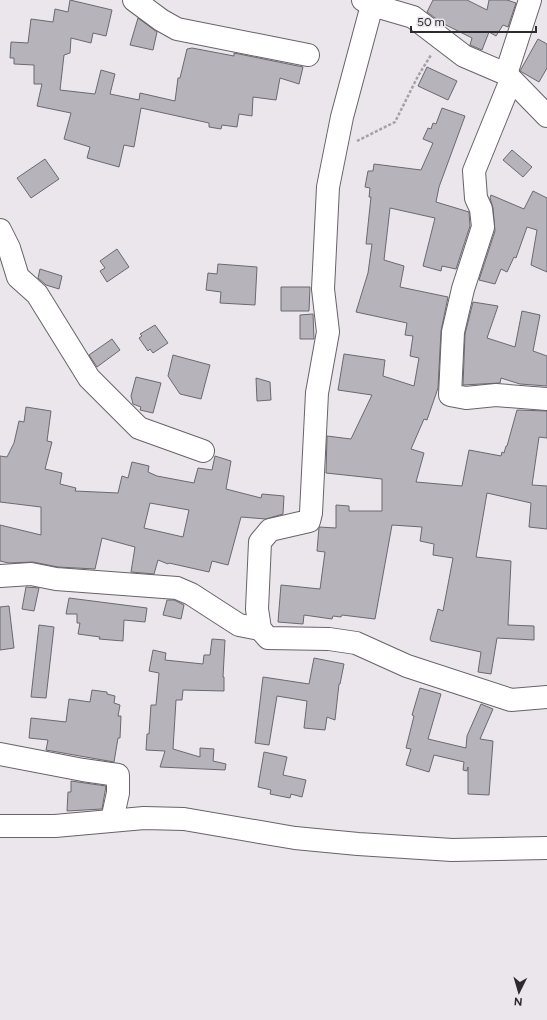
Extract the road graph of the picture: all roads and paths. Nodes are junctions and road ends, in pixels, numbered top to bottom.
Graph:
1 (134, 0) edge
2 (530, 0) edge
3 (368, 2) edge
4 (440, 39) junction
5 (308, 55) dead end
6 (508, 77) junction
7 (547, 116) edge
8 (336, 150) junction
9 (0, 230) edge
10 (547, 399) edge
11 (203, 451) dead end
12 (0, 576) edge
13 (260, 629) junction
14 (547, 697) edge
15 (0, 754) edge
16 (112, 820) junction
17 (0, 826) edge
18 (547, 848) edge

1 - 5 street
2 - 6 street
3 - 4 street
3 - 8 street
4 - 6 street
4 - 8 path
6 - 7 street
6 - 10 street
8 - 13 street
9 - 11 street
12 - 13 street
13 - 14 street
15 - 16 street
16 - 17 street
16 - 18 street

